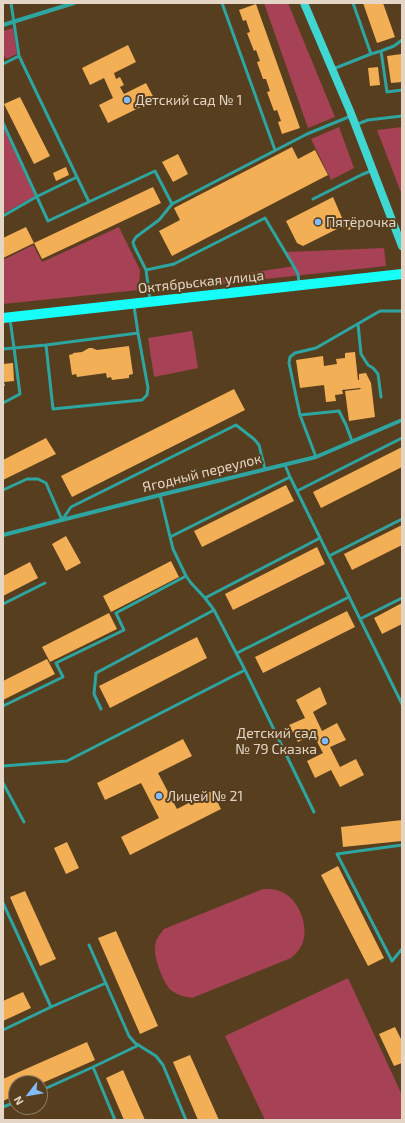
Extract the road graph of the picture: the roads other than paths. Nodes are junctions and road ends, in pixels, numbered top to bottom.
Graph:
1 (11, 3) edge
2 (74, 3) edge
3 (222, 3) edge
4 (304, 3) edge
5 (353, 3) edge
6 (14, 22) junction
7 (3, 25) edge
8 (402, 40) edge
9 (381, 51) junction
10 (371, 54) junction
11 (19, 56) junction
12 (3, 64) edge
13 (332, 69) junction
14 (402, 90) edge
15 (352, 116) junction
16 (402, 116) edge
17 (3, 123) edge
18 (355, 125) junction
19 (275, 150) junction
20 (372, 170) junction
21 (77, 177) junction
22 (36, 197) junction
23 (313, 199) dead end
24 (89, 202) junction
25 (172, 204) junction
26 (3, 216) edge
27 (402, 246) edge
28 (146, 270) junction
29 (402, 274) edge
30 (299, 285) junction
31 (150, 302) junction
32 (134, 303) junction
33 (401, 311) edge
34 (6, 317) edge
35 (358, 324) junction
36 (138, 333) junction
37 (46, 345) junction
38 (14, 348) junction
39 (3, 349) edge
40 (382, 397) dead end
41 (3, 403) edge
42 (300, 415) junction
43 (402, 420) edge
44 (402, 438) edge
45 (352, 442) junction
46 (316, 458) junction
47 (285, 465) junction
48 (266, 469) junction
49 (290, 477) junction
50 (3, 490) edge
51 (297, 491) junction
52 (160, 495) junction
53 (402, 519) edge
54 (62, 520) junction
55 (3, 535) edge
56 (170, 537) junction
57 (320, 538) junction
58 (329, 556) junction
59 (186, 576) junction
60 (44, 583) dead end
61 (349, 597) junction
62 (205, 598) junction
63 (402, 598) edge
64 (3, 604) edge
65 (214, 610) junction
66 (360, 619) junction
67 (237, 653) junction
68 (245, 670) junction
69 (402, 704) edge
70 (3, 706) edge
71 (101, 709) dead end
72 (3, 766) edge
73 (3, 783) edge
74 (314, 812) dead end
75 (24, 822) dead end
76 (402, 845) edge
77 (3, 903) edge
78 (89, 945) dead end
79 (402, 949) edge
80 (106, 983) junction
81 (51, 1008) junction
82 (3, 1030) edge
83 (139, 1045) junction
84 (94, 1067) junction
85 (48, 1087) edge
86 (115, 1120) edge
87 (186, 1120) edge

1 - 6 lane
2 - 6 street
3 - 19 lane
4 - 13 main road
5 - 10 lane
6 - 7 street
6 - 11 lane
8 - 9 lane
9 - 10 lane
9 - 14 lane
10 - 13 lane
11 - 12 lane
11 - 21 lane
13 - 15 main road
15 - 18 main road
15 - 19 lane
16 - 18 lane
17 - 22 lane
18 - 20 main road
19 - 25 lane
20 - 23 lane
20 - 27 main road
21 - 22 lane
21 - 24 lane
22 - 24 lane
22 - 26 lane
24 - 25 lane
25 - 28 lane
28 - 30 lane
28 - 31 lane
29 - 30 main road, Октябрьская улица
30 - 31 main road, Октябрьская улица
31 - 32 main road, Октябрьская улица
32 - 34 main road, Октябрьская улица
32 - 36 lane
33 - 35 lane
34 - 38 lane
35 - 40 lane
35 - 42 lane
36 - 37 lane
36 - 37 lane
37 - 38 lane
38 - 39 lane
38 - 41 lane
42 - 45 lane
42 - 46 lane
43 - 45 street, Ягодный переулок
44 - 51 lane
45 - 46 street, Ягодный переулок
46 - 47 street, Ягодный переулок
47 - 48 street, Ягодный переулок
47 - 49 lane
48 - 52 street, Ягодный переулок
48 - 54 lane
49 - 51 lane
49 - 56 lane
50 - 54 lane
51 - 57 lane
52 - 54 street, Ягодный переулок
52 - 56 lane
53 - 58 lane
54 - 55 street, Ягодный переулок
56 - 59 lane
57 - 58 lane
57 - 62 lane
58 - 61 lane
59 - 62 lane
59 - 70 lane
60 - 64 lane
61 - 66 lane
61 - 67 lane
62 - 65 lane
63 - 66 lane
65 - 67 lane
65 - 71 lane
66 - 69 lane
67 - 68 lane
68 - 72 lane
68 - 74 lane
73 - 75 lane
76 - 79 lane
77 - 81 lane
78 - 80 lane
80 - 81 lane
80 - 83 lane
81 - 82 lane
83 - 84 lane
83 - 87 lane
84 - 85 lane
84 - 86 lane

